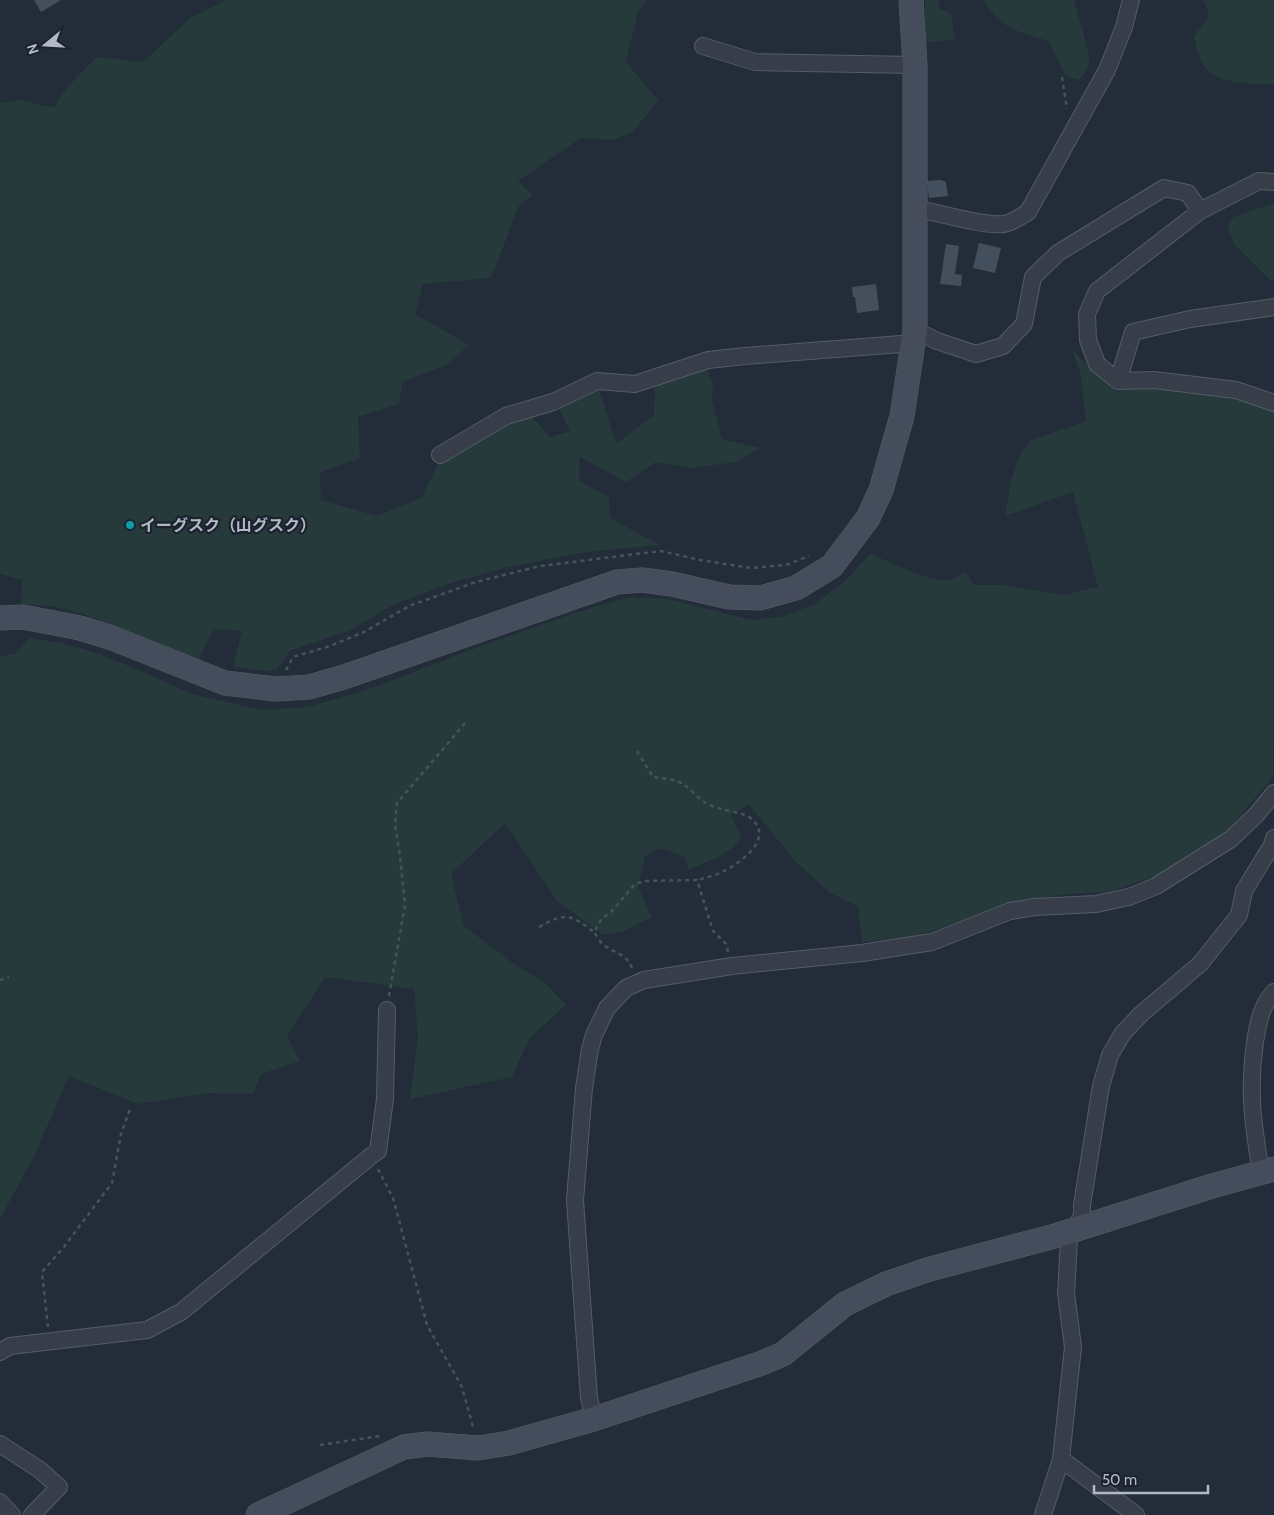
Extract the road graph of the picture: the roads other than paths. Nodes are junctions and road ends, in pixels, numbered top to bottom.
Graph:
1 (911, 0) edge
2 (1131, 0) edge
3 (703, 46) dead end
4 (915, 65) junction
5 (1274, 182) edge
6 (916, 209) junction
7 (1200, 211) junction
8 (1274, 307) edge
9 (914, 337) junction
10 (1118, 381) junction
11 (1274, 403) edge
12 (440, 455) dead end
13 (0, 618) edge
14 (1274, 793) edge
15 (1274, 838) edge
16 (1274, 992) edge
17 (387, 1010) road end
18 (1267, 1171) edge
19 (1076, 1228) junction
20 (0, 1352) edge
21 (594, 1419) junction
22 (0, 1444) edge
23 (1060, 1459) junction
24 (0, 1502) edge
25 (12, 1515) edge
26 (32, 1515) edge
27 (258, 1515) edge
28 (1043, 1515) edge
29 (1136, 1515) edge

1 - 4 street
2 - 6 street
3 - 4 street
4 - 6 street
5 - 7 street
6 - 9 street
7 - 9 street
7 - 10 street
8 - 10 street
9 - 12 street
9 - 13 street
10 - 11 street
14 - 21 street
15 - 19 street
16 - 18 street
17 - 20 street
18 - 19 street
19 - 21 street
19 - 23 street
21 - 27 street
22 - 26 street
23 - 28 street
23 - 29 street
24 - 25 street

